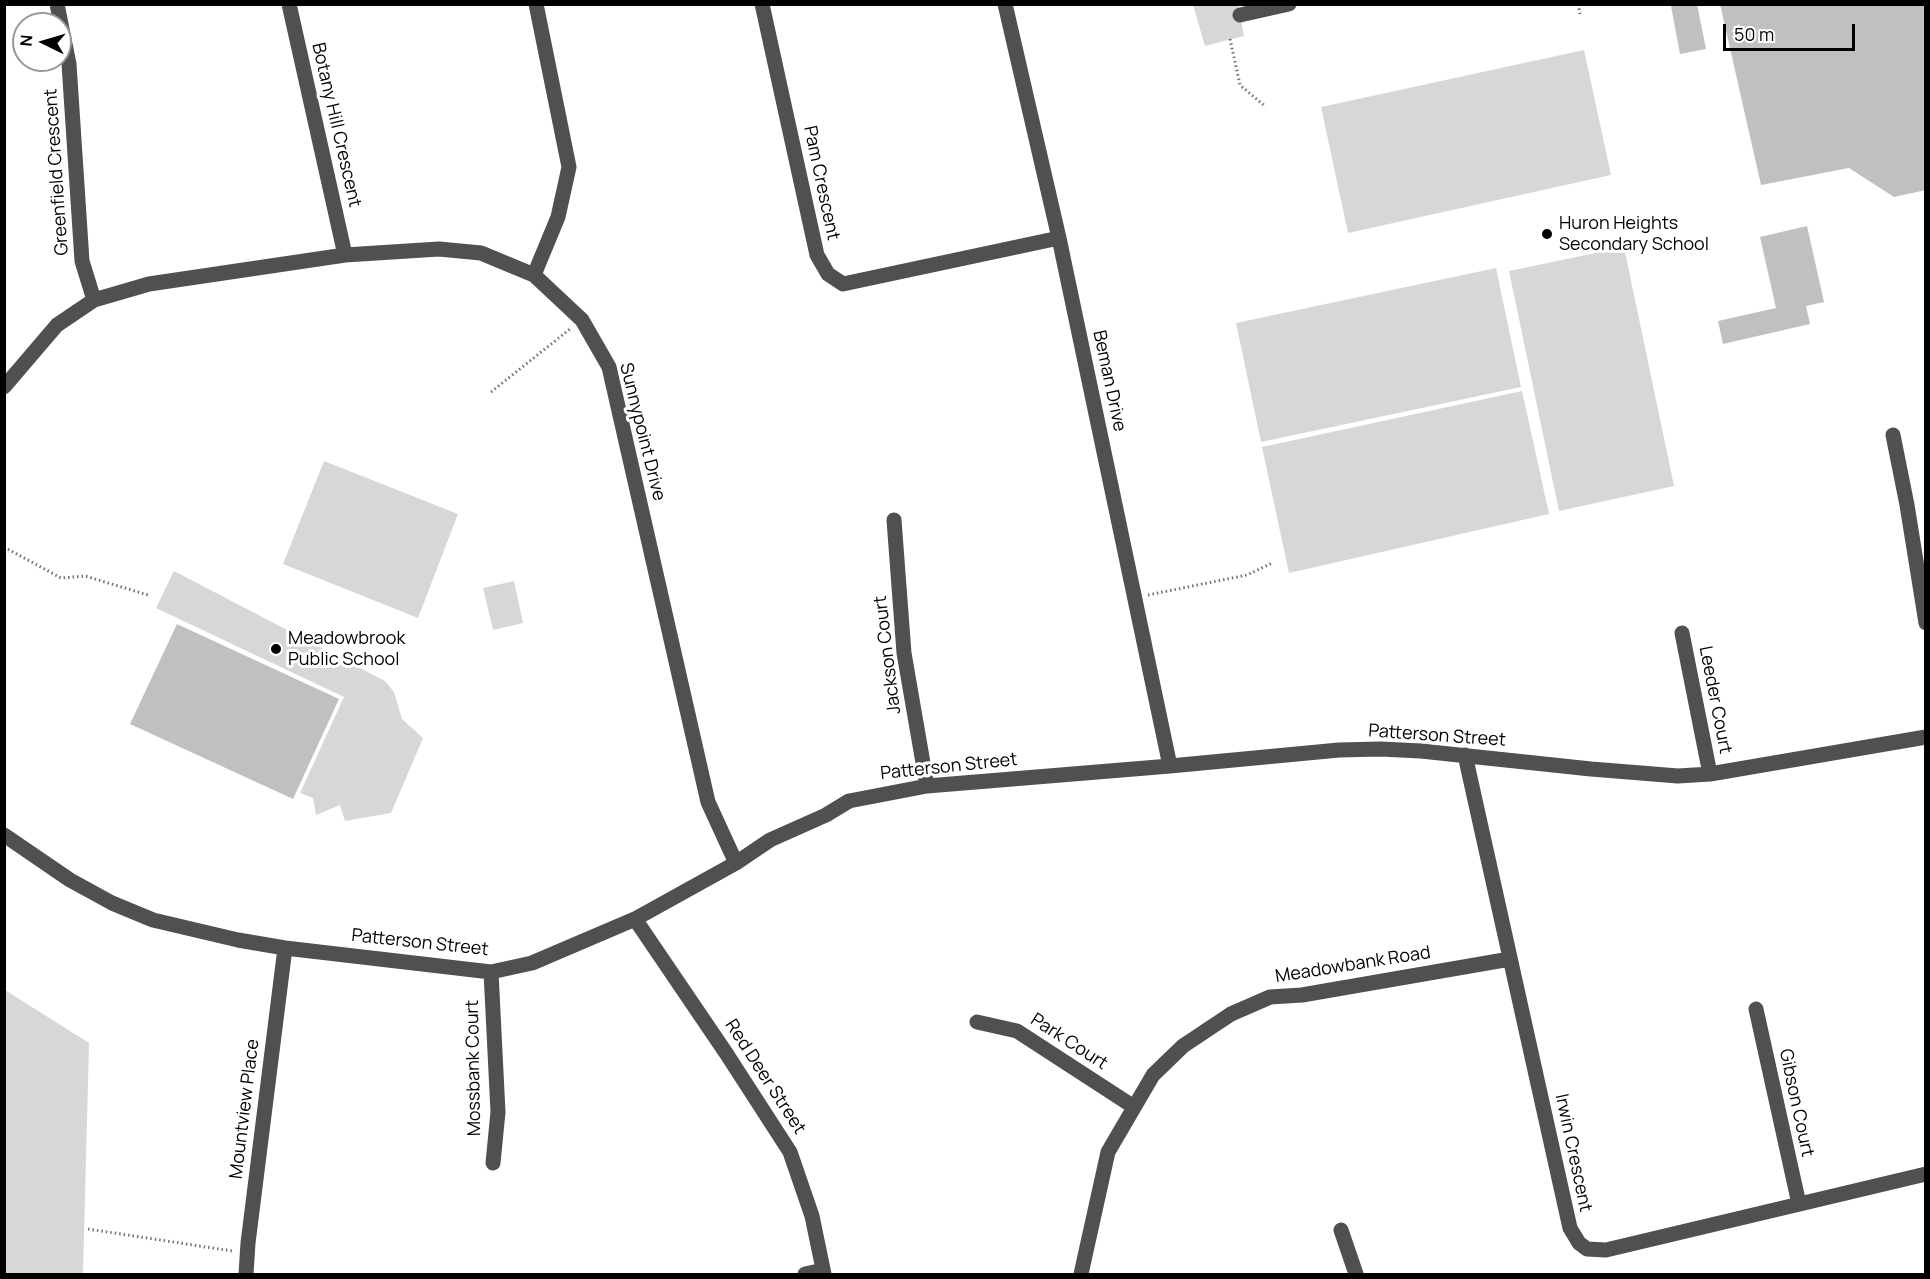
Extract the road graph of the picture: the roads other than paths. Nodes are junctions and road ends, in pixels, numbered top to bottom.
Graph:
1 (57, 4) edge
2 (289, 4) edge
3 (536, 4) edge
4 (762, 4) edge
5 (1005, 4) edge
6 (1289, 4) edge
7 (1240, 15) dead end
8 (1059, 238) junction
9 (345, 255) junction
10 (534, 275) junction
11 (94, 300) junction
12 (4, 387) edge
13 (1893, 435) dead end
14 (894, 520) dead end
15 (1926, 623) edge
16 (1682, 633) dead end
17 (1926, 737) edge
18 (1465, 755) junction
19 (1170, 766) junction
20 (1710, 774) junction
21 (927, 786) junction
22 (4, 835) edge
23 (736, 863) junction
24 (635, 919) junction
25 (285, 948) junction
26 (1510, 959) junction
27 (491, 972) junction
28 (1756, 1009) dead end
29 (977, 1022) dead end
30 (1134, 1107) junction
31 (493, 1163) dead end
32 (1926, 1174) edge
33 (1799, 1204) junction
34 (1341, 1230) dead end
35 (823, 1272) edge
36 (246, 1275) edge
37 (805, 1275) edge
38 (1081, 1275) edge
39 (1356, 1275) edge

1 - 11 street, Greenfield Crescent
2 - 9 street, Botany Hill Crescent
3 - 10 street
4 - 8 street, Pam Crescent
5 - 8 street, Beman Drive
6 - 7 street
8 - 19 street, Beman Drive
9 - 10 street, Sunnypoint Drive
9 - 11 street, Sunnypoint Drive
10 - 23 street, Sunnypoint Drive
11 - 12 street, Sunnypoint Drive
13 - 15 street
14 - 21 street, Jackson Court
16 - 20 street, Leeder Court
17 - 20 street, Patterson Street
18 - 19 street, Patterson Street
18 - 20 street, Patterson Street
18 - 26 street, Irwin Crescent
19 - 21 street, Patterson Street
21 - 23 street, Patterson Street
22 - 25 street, Patterson Street
23 - 24 street, Patterson Street
24 - 27 street, Patterson Street
24 - 35 street, Red Deer Street
25 - 27 street, Patterson Street
25 - 36 street, Mountview Place
26 - 30 street, Meadowbank Road
26 - 33 street, Irwin Crescent
27 - 31 street, Mossbank Court
28 - 33 street, Gibson Court
29 - 30 street, Park Court
30 - 38 street, Meadowbank Road
32 - 33 street, Irwin Crescent
34 - 39 street
35 - 37 street

